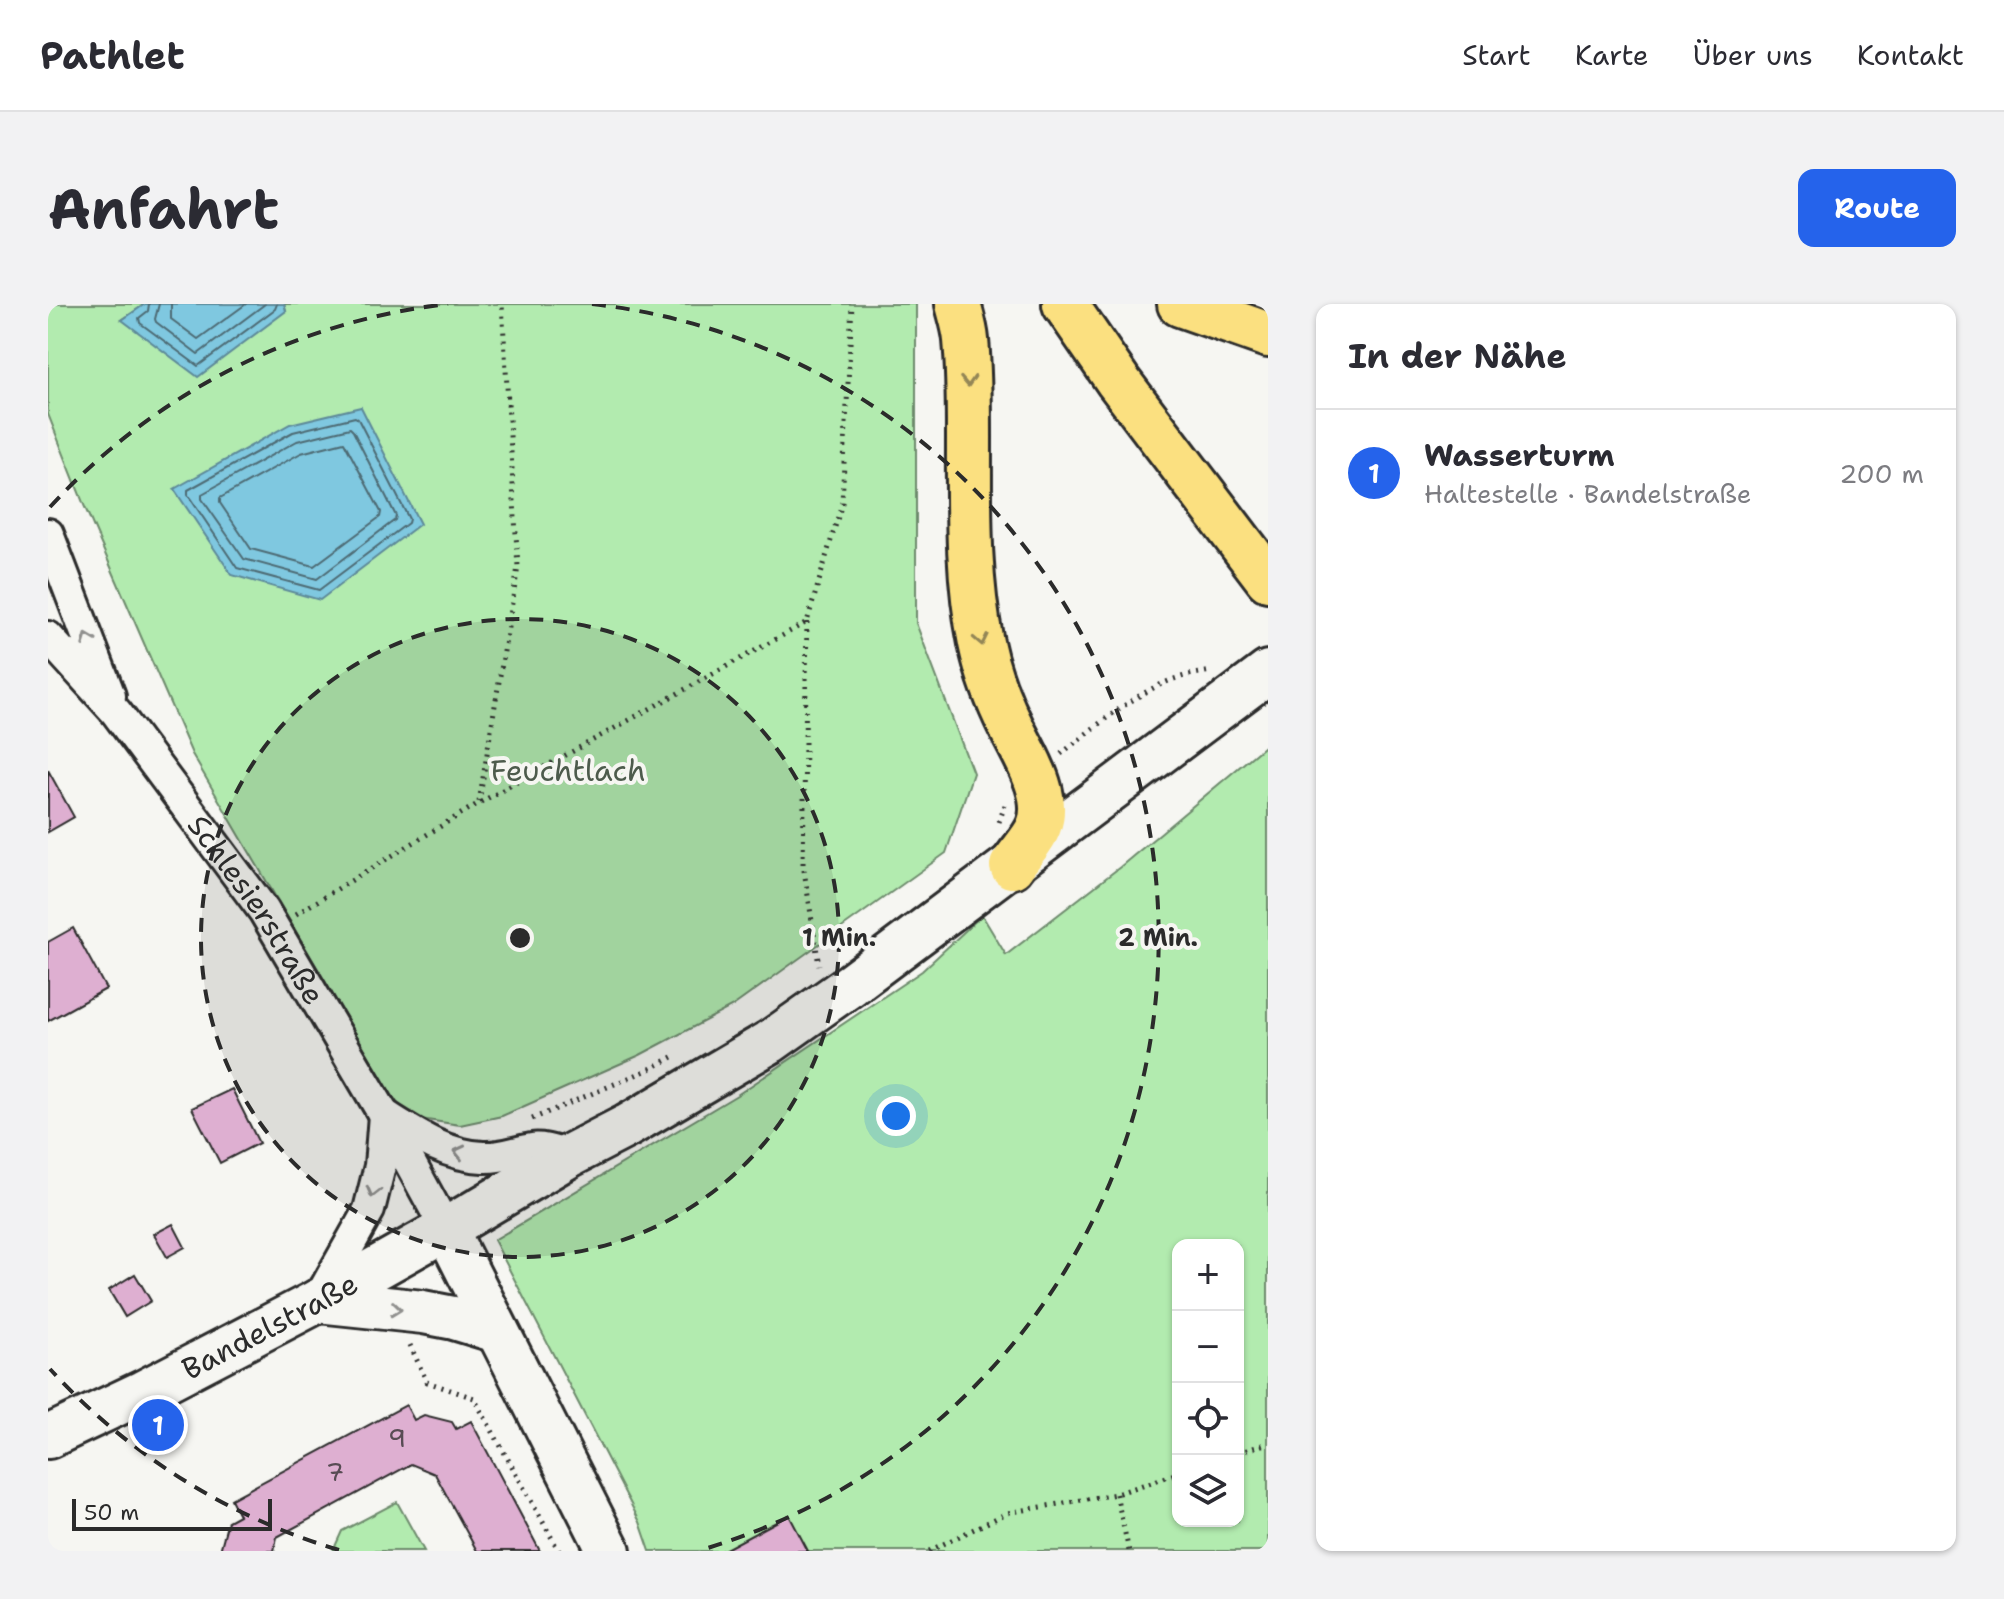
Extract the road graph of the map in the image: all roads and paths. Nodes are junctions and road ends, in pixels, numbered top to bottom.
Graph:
1 (502, 304) edge
2 (852, 304) edge
3 (958, 304) edge
4 (1065, 304) edge
5 (1180, 304) edge
6 (1268, 335) edge
7 (48, 534) edge
8 (1268, 579) edge
9 (807, 622) junction
10 (48, 637) edge
11 (1224, 669) dead end
12 (1267, 673) edge
13 (116, 712) junction
14 (1034, 775) junction
15 (479, 803) junction
16 (998, 825) dead end
17 (1012, 866) junction
18 (274, 927) junction
19 (810, 972) dead end
20 (682, 1052) dead end
21 (604, 1089) dead end
22 (384, 1115) junction
23 (569, 1156) junction
24 (446, 1229) junction
25 (318, 1301) junction
26 (497, 1331) junction
27 (406, 1337) dead end
28 (48, 1437) edge
29 (1268, 1443) edge
30 (1244, 1451) edge
31 (1172, 1475) edge
32 (1116, 1494) junction
33 (559, 1551) edge
34 (609, 1551) edge
35 (929, 1551) edge
36 (1129, 1551) edge

1 - 15 path
2 - 9 path
3 -> 14 main road
4 - 8 main road
5 - 6 main road
13 -> 7 street, Schlesierstraße
9 - 15 path
9 - 19 path
10 - 13 street, Schlesierstraße
11 - 14 path
12 - 17 main road, Bandelstraße
13 - 18 street, Schlesierstraße
14 - 16 path
14 - 17 main road
15 - 18 path
17 - 23 main road, Bandelstraße
18 - 22 street, Schlesierstraße
20 - 21 path
23 -> 22 street, Schlesierstraße
22 - 24 street, Schlesierstraße
22 -> 25 street
23 - 24 main road, Bandelstraße
24 - 25 main road, Bandelstraße
24 - 26 main road
25 -> 26 main road
25 - 28 main road, Bandelstraße
26 - 34 main road
27 - 33 path
29 - 30 path
31 - 32 path
32 - 35 path
32 - 36 path

